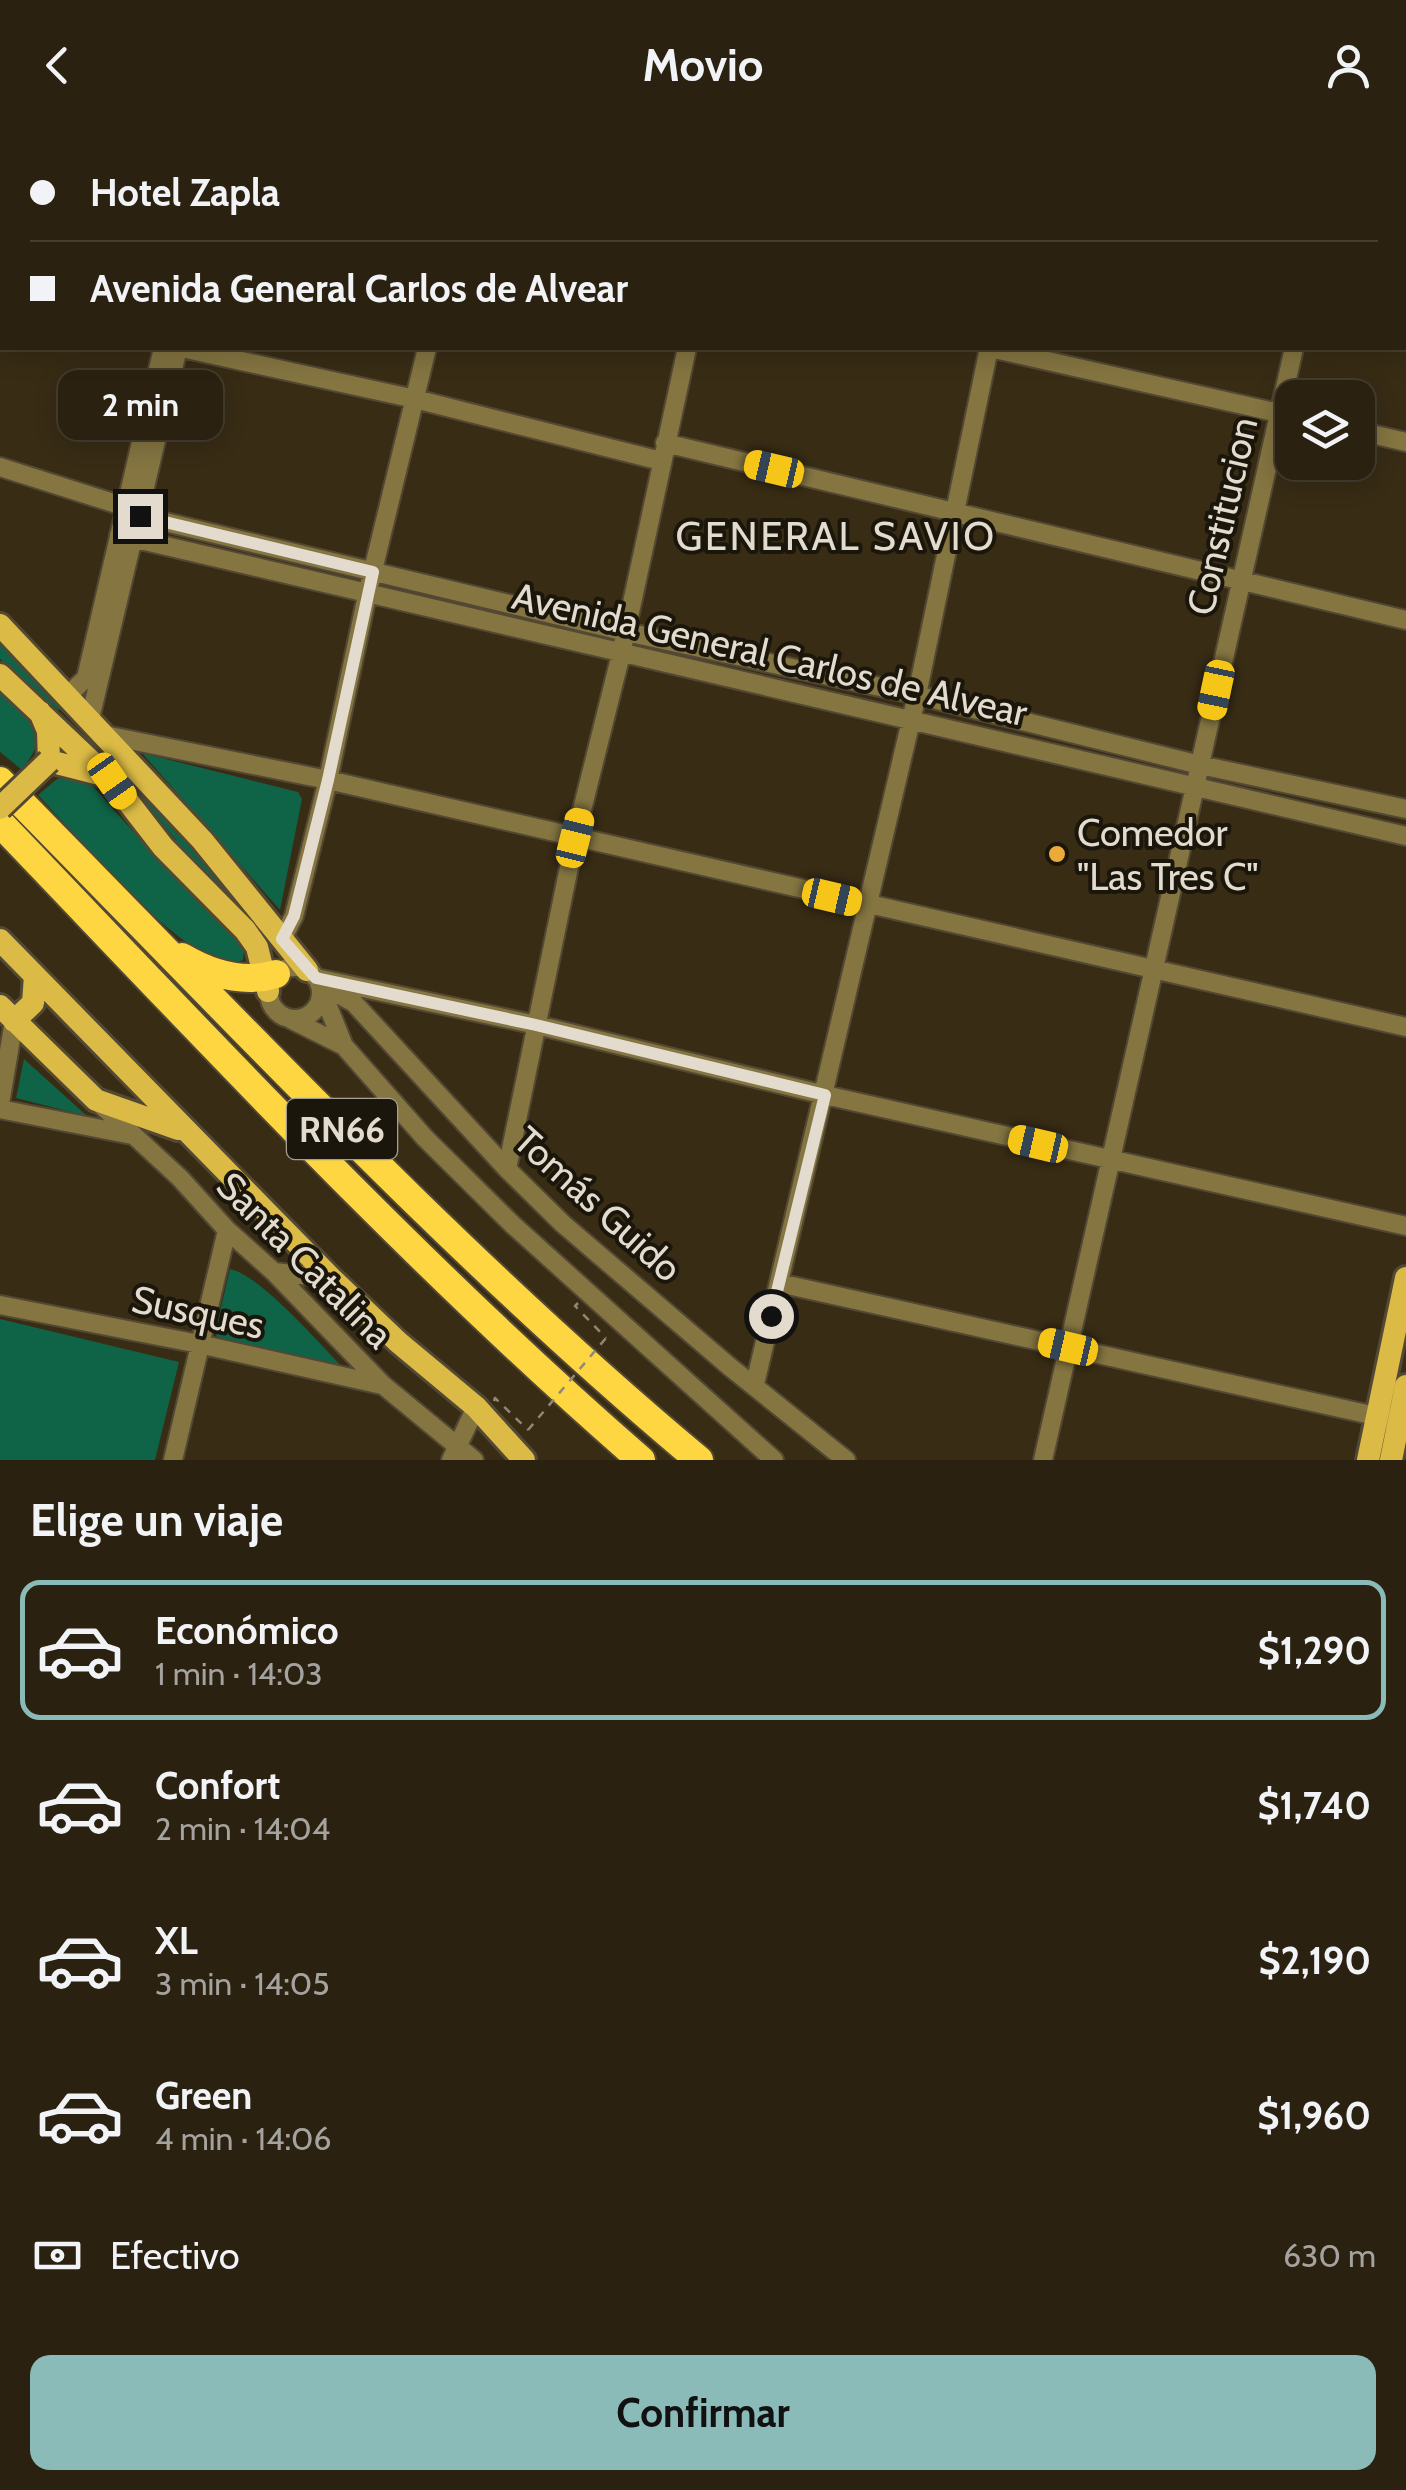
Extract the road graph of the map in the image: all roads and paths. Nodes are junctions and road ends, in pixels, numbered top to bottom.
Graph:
1 (163, 350) edge
2 (179, 350) edge
3 (189, 350) edge
4 (427, 350) edge
5 (687, 350) edge
6 (989, 350) edge
7 (998, 350) edge
8 (1294, 350) edge
9 (1290, 380) edge
10 (416, 400) junction
11 (1275, 413) edge
12 (1375, 435) edge
13 (1406, 442) edge
14 (663, 452) junction
15 (1275, 454) edge
16 (0, 467) edge
17 (133, 512) junction
18 (954, 512) junction
19 (126, 538) junction
20 (373, 572) junction
21 (1240, 578) junction
22 (367, 595) junction
23 (1406, 620) edge
24 (0, 625) edge
25 (626, 632) junction
26 (621, 654) junction
27 (0, 675) edge
28 (68, 695) junction
29 (917, 695) junction
30 (35, 705) junction
31 (912, 718) junction
32 (98, 727) junction
33 (49, 761) junction
34 (1200, 765) junction
35 (328, 780) junction
36 (0, 781) edge
37 (112, 781) junction
38 (1195, 788) junction
39 (0, 808) edge
40 (1406, 809) edge
41 (0, 822) edge
42 (1406, 836) edge
43 (575, 838) junction
44 (868, 906) junction
45 (152, 938) junction
46 (282, 939) junction
47 (0, 940) edge
48 (1152, 971) junction
49 (267, 974) junction
50 (35, 976) junction
51 (316, 980) junction
52 (7, 1013) edge
53 (290, 1018) junction
54 (536, 1025) junction
55 (1406, 1027) edge
56 (344, 1046) junction
57 (825, 1095) junction
58 (96, 1100) junction
59 (0, 1106) edge
60 (185, 1132) junction
61 (133, 1135) junction
62 (1108, 1160) junction
63 (507, 1169) junction
64 (1406, 1226) edge
65 (227, 1230) junction
66 (274, 1272) junction
67 (331, 1278) junction
68 (1406, 1278) edge
69 (779, 1283) junction
70 (0, 1305) edge
71 (606, 1338) dead end
72 (199, 1344) junction
73 (1068, 1347) junction
74 (754, 1384) junction
75 (383, 1385) junction
76 (1406, 1386) edge
77 (476, 1407) junction
78 (1388, 1419) junction
79 (528, 1430) dead end
80 (453, 1452) edge
81 (173, 1460) edge
82 (474, 1460) edge
83 (524, 1460) edge
84 (641, 1460) edge
85 (699, 1460) edge
86 (774, 1460) edge
87 (846, 1460) edge
88 (1043, 1460) edge
89 (1368, 1460) edge
90 (1390, 1460) edge

1 - 17 street
2 - 17 street
3 - 10 street
4 - 10 street
5 - 14 street
6 - 18 street
7 - 11 street
8 - 9 street, Constitucion
10 - 14 street
10 - 20 street
12 - 13 street
14 - 18 street
14 - 25 street
15 - 21 street, Constitucion
16 - 17 street, Avenida General Carlos de Alvear
17 - 19 street
17 - 20 street, Avenida General Carlos de Alvear
18 - 21 street
18 - 29 street
19 - 22 street, Avenida General Carlos de Alvear
19 - 28 street
19 - 32 street
20 - 22 street
20 - 25 street, Avenida General Carlos de Alvear
21 - 23 street
21 - 34 street, Constitucion
22 - 26 street, Avenida General Carlos de Alvear
22 - 35 street
24 - 28 main road
25 - 26 street
25 - 29 street, Avenida General Carlos de Alvear
26 - 31 street, Avenida General Carlos de Alvear
26 - 43 street
27 - 30 main road
28 - 32 main road
29 - 31 street
29 - 34 street, Avenida General Carlos de Alvear
30 - 33 main road
30 - 37 main road
31 - 38 street, Avenida General Carlos de Alvear
31 - 44 street
32 - 35 street
32 - 46 main road
33 - 37 main road
33 - 39 main road, bridge
34 - 38 street, Constitucion
34 - 40 street, Avenida General Carlos de Alvear
35 - 43 street
35 - 46 street
36 - 45 highway, RN66
37 - 49 main road
38 - 42 street, Avenida General Carlos de Alvear
38 - 48 street, Constitucion
41 - 84 highway, RN66
43 - 44 street
43 - 54 street
44 - 48 street
44 - 57 street
45 - 49 highway
45 - 85 highway, RN66
46 - 51 main road
47 - 50 main road
48 - 55 street
48 - 62 street, Constitucion
49 - 51 street
49 - 53 street
50 - 52 main road
50 - 60 main road
51 - 53 street
51 - 54 street
51 - 56 street
51 - 63 street, Tomás Guido
52 - 58 main road
52 - 59 street
53 - 56 street
54 - 57 street
54 - 63 street
56 - 86 street
57 - 62 street
57 - 69 street
58 - 60 main road
58 - 61 street, Santa Catalina
59 - 61 street
60 - 67 main road
61 - 65 street, Santa Catalina
62 - 64 street
62 - 73 street, Constitucion
63 - 74 street, Tomás Guido
65 - 66 street, Santa Catalina
65 - 72 street
66 - 67 street
66 - 75 street, Santa Catalina
67 - 77 main road
68 - 78 main road
69 - 73 street
69 - 74 street
70 - 72 street, Susques
71 - 79 path, bridge
72 - 75 street, Susques
72 - 81 street
73 - 78 street
73 - 88 street, Constitucion
74 - 87 street, Tomás Guido
75 - 80 street, Santa Catalina
76 - 78 main road
77 - 80 street
77 - 83 main road
78 - 89 main road
78 - 90 main road
80 - 82 street, Santa Catalina

